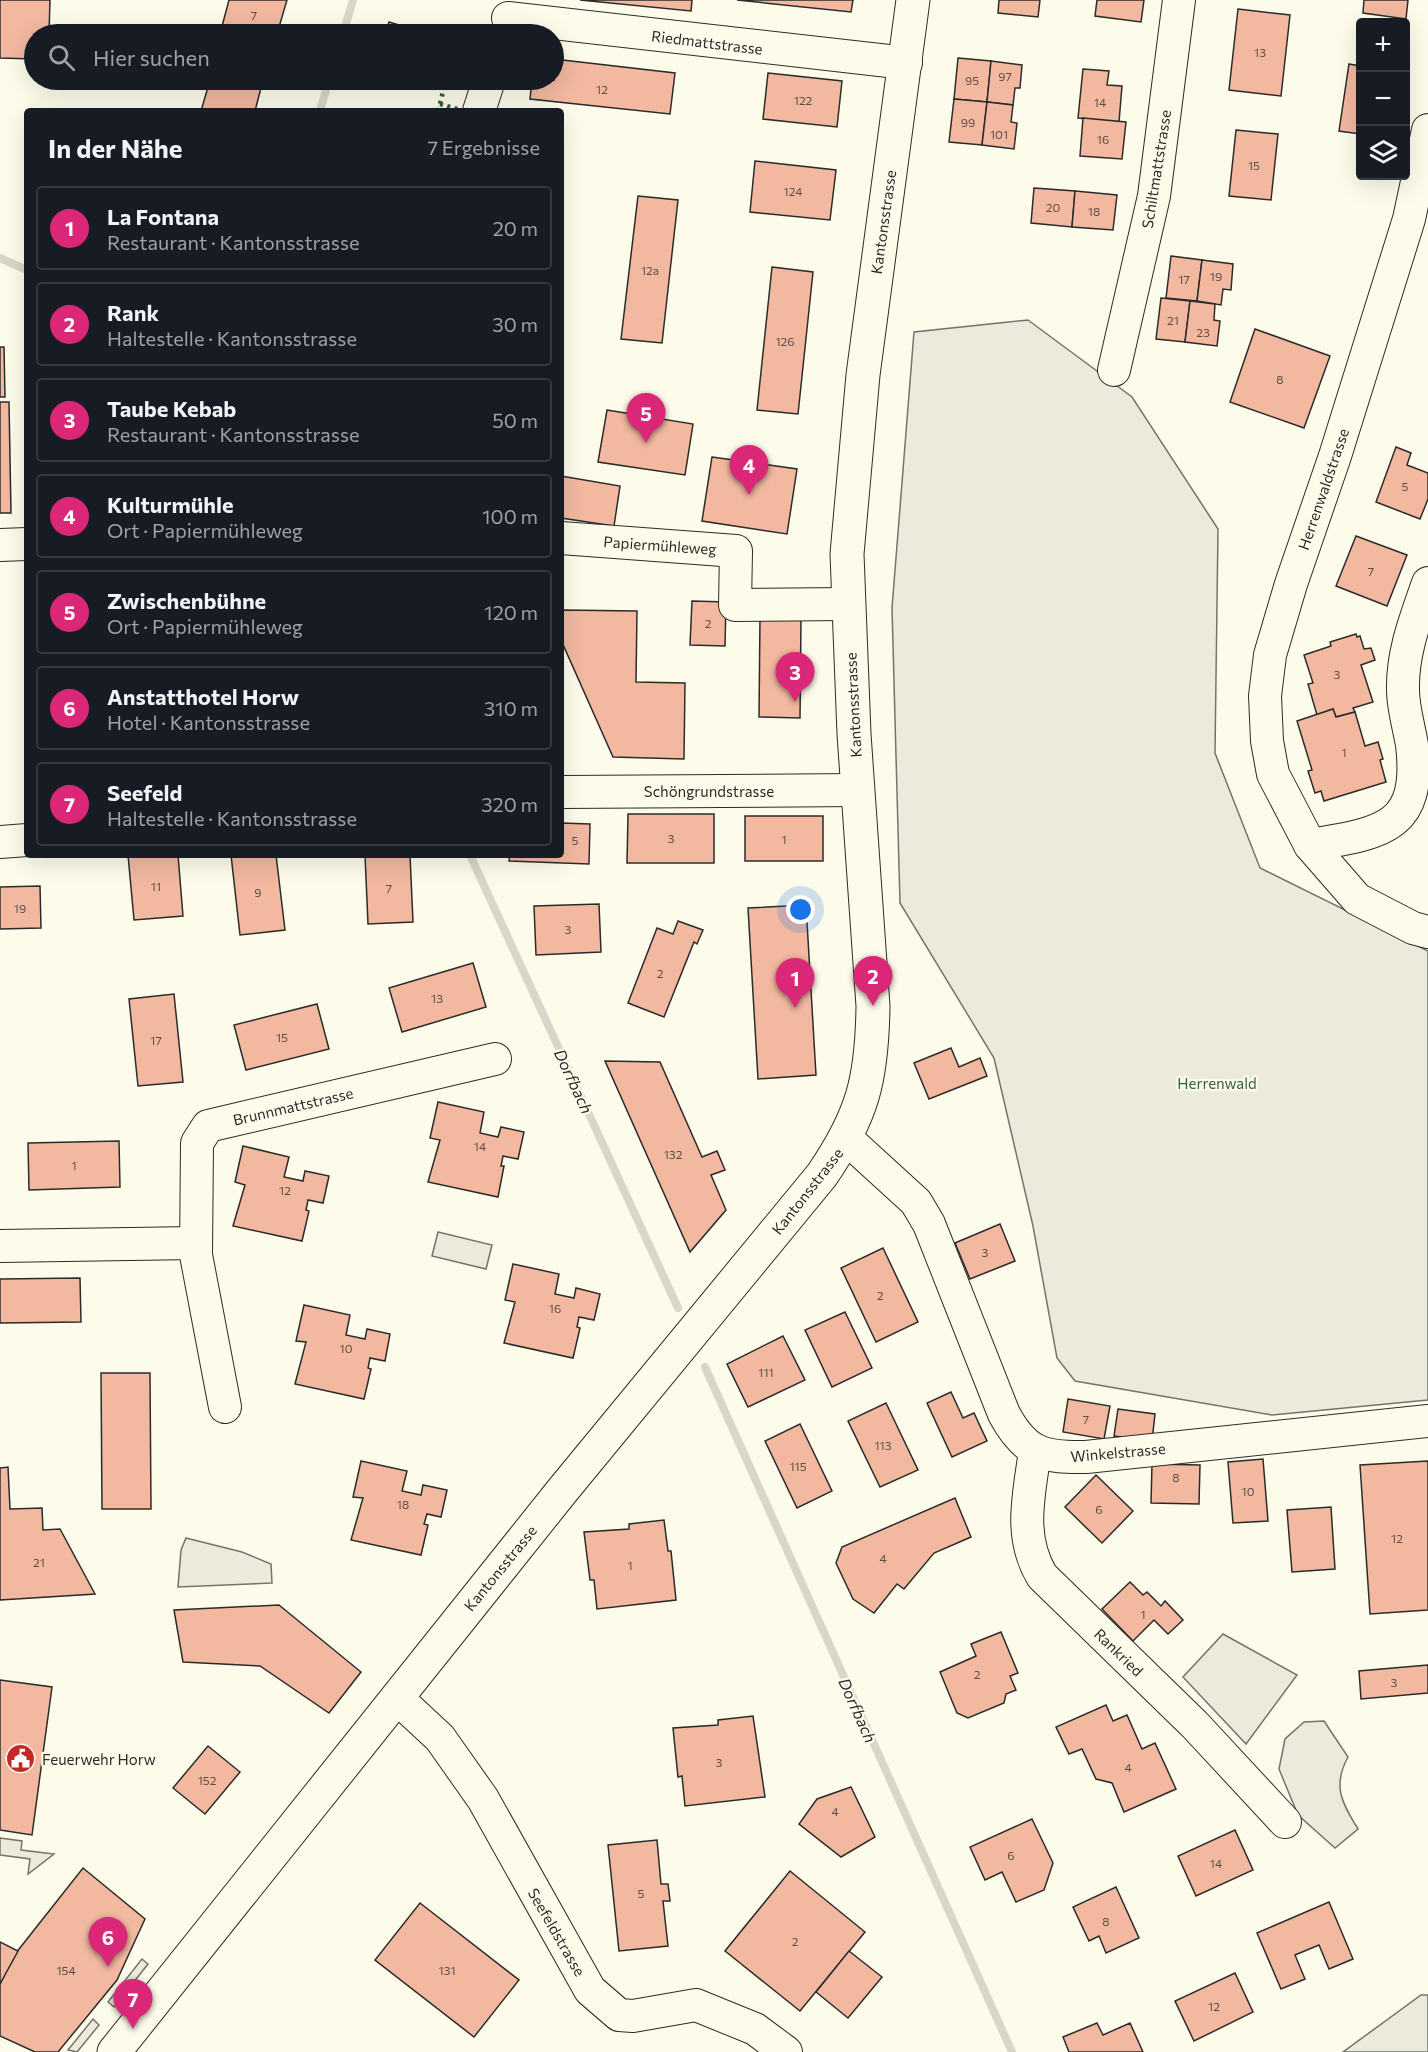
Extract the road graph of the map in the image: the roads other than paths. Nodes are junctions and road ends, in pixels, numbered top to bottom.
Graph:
1 (913, 0) edge
2 (1179, 0) edge
3 (508, 18) edge
4 (561, 24) edge
5 (564, 24) edge
6 (906, 63) junction
7 (486, 90) edge
8 (480, 108) edge
9 (1428, 130) edge
10 (1114, 370) dead end
11 (564, 538) edge
12 (24, 544) edge
13 (0, 545) edge
14 (1428, 583) edge
15 (847, 604) junction
16 (858, 790) junction
17 (564, 792) edge
18 (24, 840) edge
19 (0, 842) edge
20 (1310, 845) junction
21 (1428, 932) edge
22 (495, 1059) dead end
23 (847, 1139) junction
24 (195, 1243) junction
25 (0, 1246) edge
26 (225, 1407) dead end
27 (1428, 1421) edge
28 (1035, 1451) junction
29 (397, 1698) junction
30 (1285, 1822) dead end
31 (114, 2052) edge
32 (786, 2052) edge

1 - 6 main road, Kantonsstrasse
2 - 10 street, Schiltmattstrasse
3 - 4 street, Riedmattstrasse
5 - 6 street, Riedmattstrasse
6 - 15 main road, Kantonsstrasse
7 - 8 street
9 - 20 street, Herrenwaldstrasse
11 - 15 street, Papiermühleweg
12 - 13 street
14 - 20 street
15 - 16 main road, Kantonsstrasse
16 - 17 street, Schöngrundstrasse
16 - 23 main road, Kantonsstrasse
18 - 19 street
20 - 21 street, Herrenwaldstrasse
22 - 24 street, Brunnmattstrasse
23 - 28 street
23 - 29 main road, Kantonsstrasse
24 - 25 street
24 - 26 street, Brunnmattstrasse
27 - 28 street, Winkelstrasse
28 - 30 street, Rankried
29 - 31 main road, Kantonsstrasse
29 - 32 street, Seefeldstrasse

